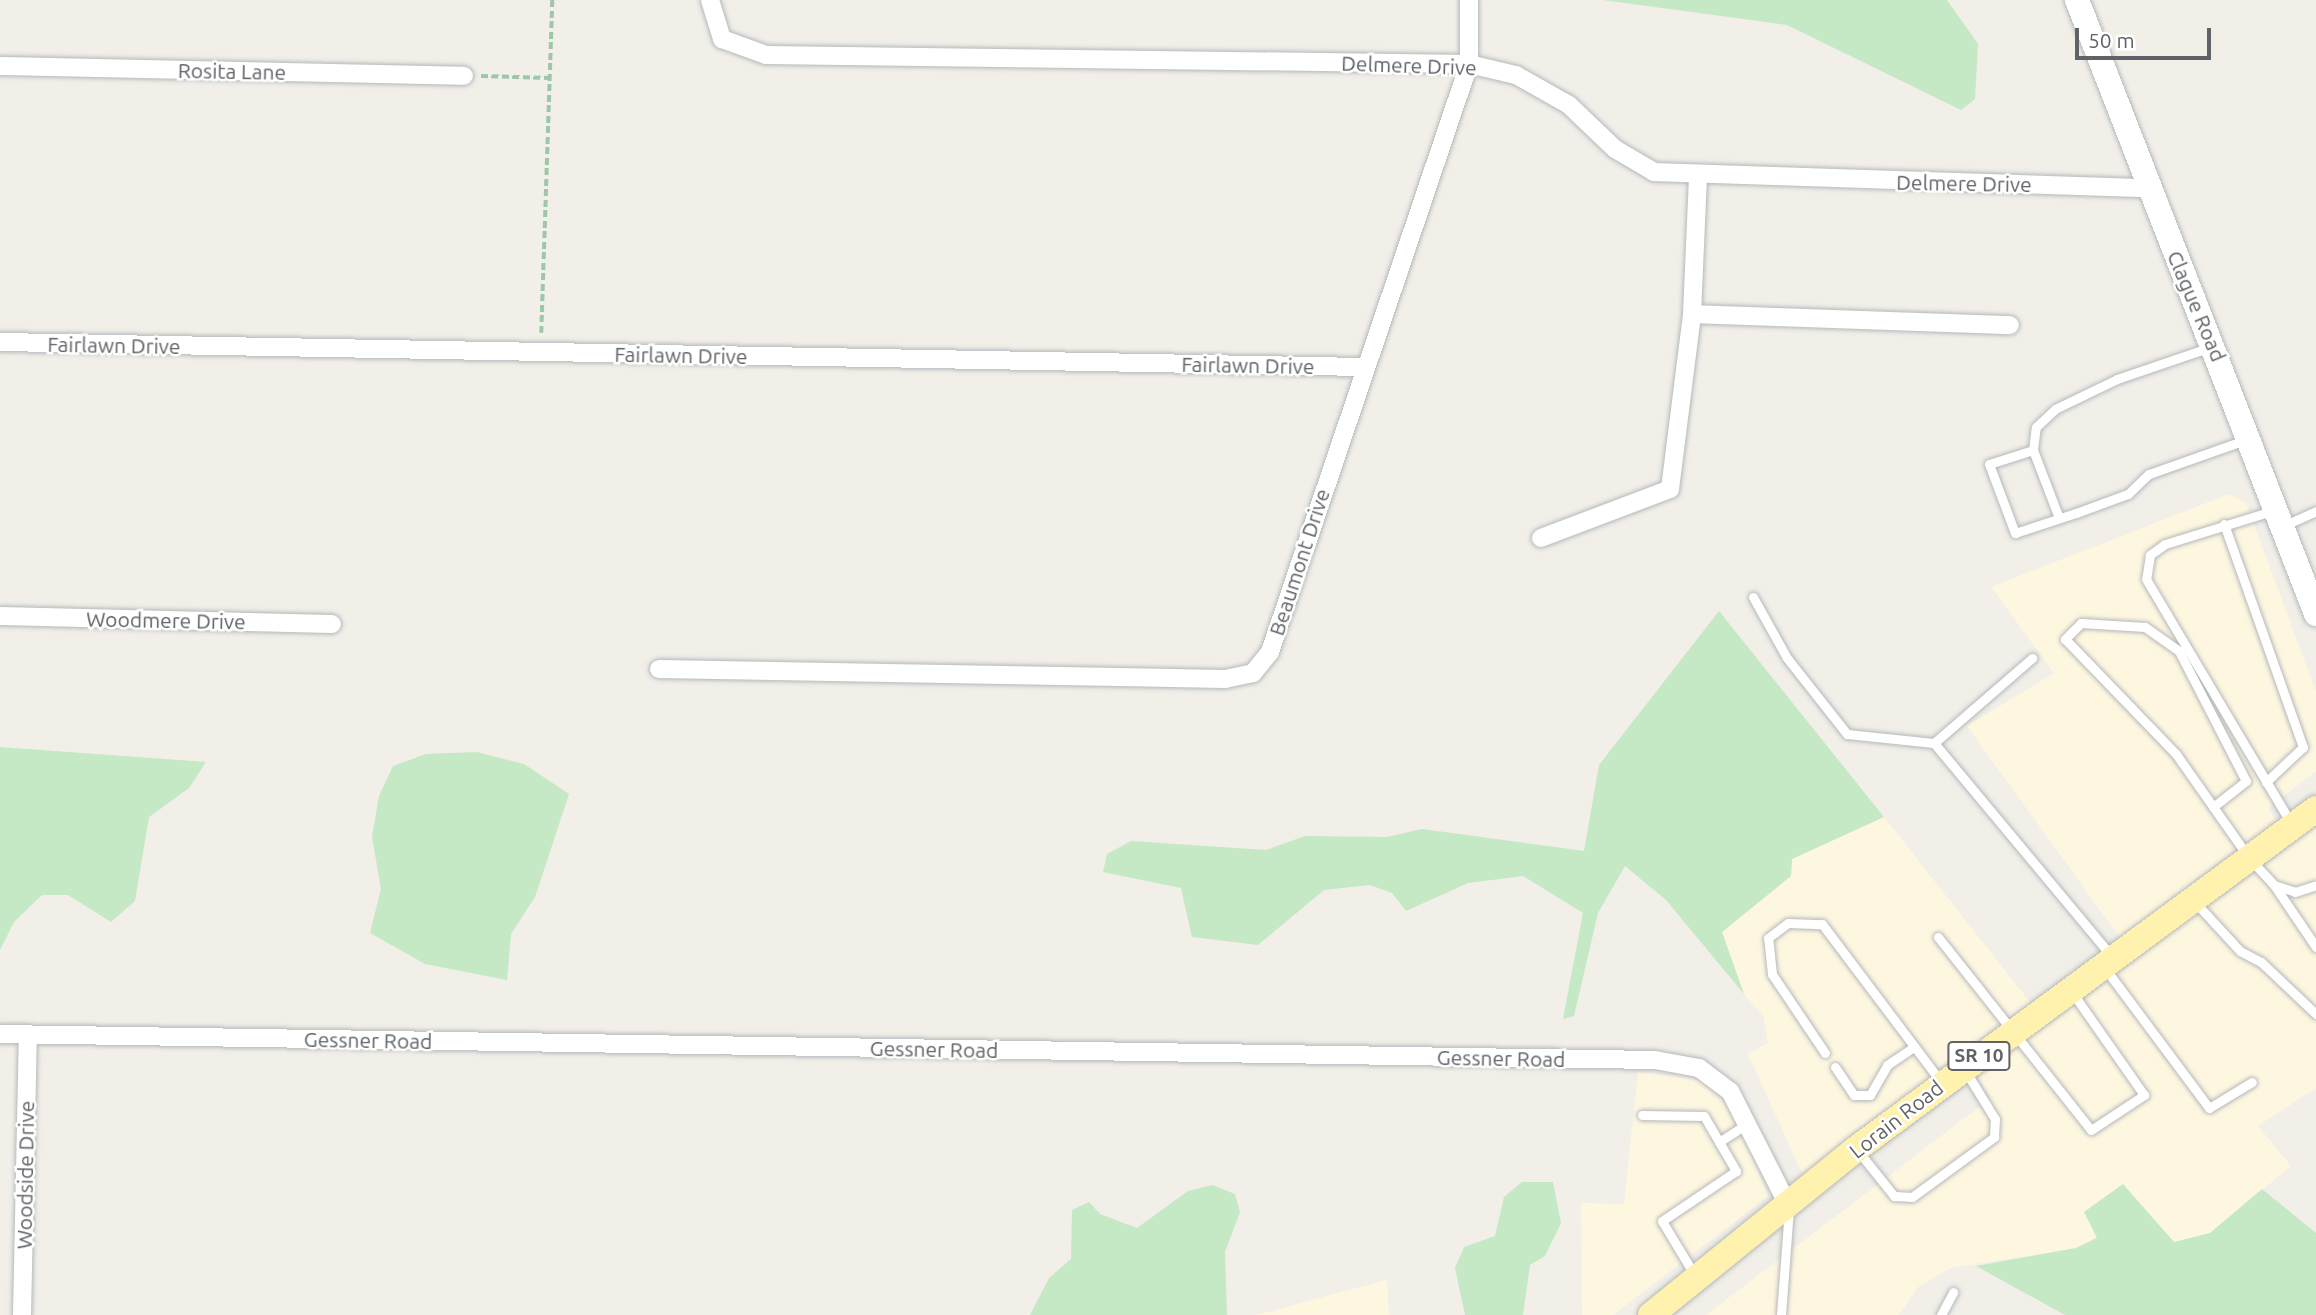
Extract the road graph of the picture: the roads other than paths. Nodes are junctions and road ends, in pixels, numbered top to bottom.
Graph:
1 (710, 0) edge
2 (1469, 0) edge
3 (2077, 0) edge
4 (1469, 64) junction
5 (0, 66) edge
6 (464, 76) road end
7 (1698, 177) junction
8 (2144, 188) junction
9 (1692, 314) junction
10 (2010, 325) dead end
11 (0, 342) edge
12 (2216, 346) junction
13 (1362, 367) junction
14 (2250, 439) junction
15 (2034, 450) junction
16 (2316, 511) edge
17 (2059, 518) junction
18 (2280, 518) junction
19 (2224, 524) junction
20 (1541, 538) dead end
21 (1753, 597) dead end
22 (2316, 614) edge
23 (0, 616) edge
24 (332, 624) dead end
25 (2032, 658) dead end
26 (659, 669) dead end
27 (1934, 743) junction
28 (2266, 782) junction
29 (2213, 807) junction
30 (2316, 808) edge
31 (2292, 826) junction
32 (2249, 858) junction
33 (2274, 885) junction
34 (2316, 885) edge
35 (2193, 899) junction
36 (1938, 937) dead end
37 (2316, 947) edge
38 (2108, 962) junction
39 (2070, 990) junction
40 (2316, 1014) edge
41 (2012, 1033) junction
42 (0, 1034) edge
43 (28, 1035) junction
44 (1914, 1046) junction
45 (1825, 1053) dead end
46 (1835, 1067) dead end
47 (1953, 1076) junction
48 (2252, 1082) dead end
49 (1642, 1115) dead end
50 (1749, 1123) junction
51 (1719, 1142) junction
52 (1856, 1149) junction
53 (1789, 1206) junction
54 (1697, 1279) junction
55 (1953, 1292) dead end
56 (1660, 1312) edge
57 (22, 1315) edge
58 (1782, 1315) edge
59 (1941, 1315) edge

1 - 4 street, Delmere Drive
2 - 4 street, Beaumont Drive
3 - 8 main road, Clague Road
4 - 7 street, Delmere Drive
4 - 13 street, Beaumont Drive
5 - 6 street, Rosita Lane
7 - 8 street, Delmere Drive
7 - 9 street
8 - 12 main road, Clague Road
9 - 10 street
9 - 20 street
11 - 13 street, Fairlawn Drive
12 - 14 main road, Clague Road
12 - 15 lane
13 - 26 street, Beaumont Drive
14 - 17 lane
14 - 18 main road, Clague Road
15 - 17 lane
15 - 17 lane
16 - 18 lane
18 - 19 lane
18 - 22 main road, Clague Road
19 - 28 lane
19 - 28 lane
21 - 27 lane
23 - 24 street, Woodmere Drive
25 - 27 lane
27 - 38 lane
28 - 31 lane
29 - 29 lane
29 - 32 lane
30 - 31 main road, Lorain Road / SR 10
31 - 32 main road, Lorain Road / SR 10
32 - 33 lane
32 - 35 main road, Lorain Road / SR 10
33 - 34 lane
33 - 37 lane
35 - 38 main road, Lorain Road / SR 10
35 - 40 lane
36 - 41 lane
38 - 39 main road, Lorain Road / SR 10
38 - 48 lane
39 - 41 main road, Lorain Road / SR 10
39 - 41 lane
41 - 47 main road, Lorain Road / SR 10
42 - 43 street, Gessner Road
43 - 50 street, Gessner Road
43 - 57 street, Woodside Drive
44 - 45 lane
44 - 46 lane
44 - 47 lane
47 - 52 main road, Lorain Road / SR 10
47 - 52 lane
49 - 51 lane
50 - 51 lane
50 - 53 street, Gessner Road
51 - 54 lane
52 - 53 main road, Lorain Road / SR 10
53 - 54 main road, Lorain Road / SR 10
53 - 58 lane
54 - 56 main road, Lorain Road / SR 10
55 - 59 lane

